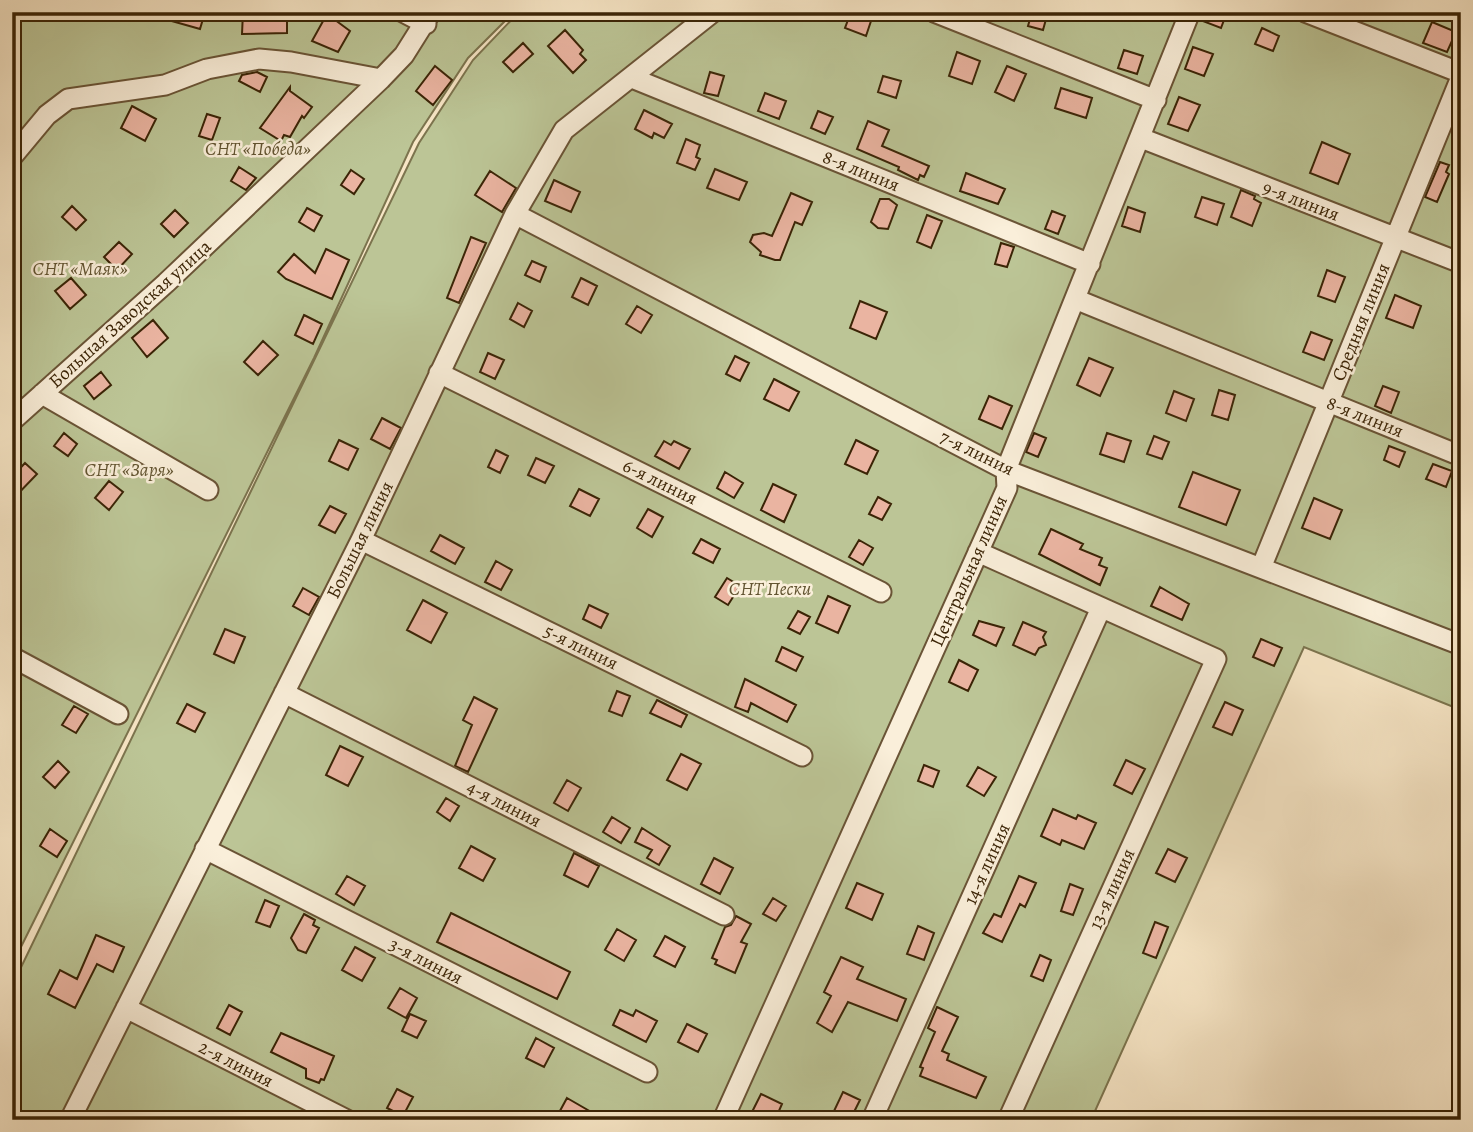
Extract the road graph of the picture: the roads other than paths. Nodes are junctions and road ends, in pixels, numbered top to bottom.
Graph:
1 (403, 12) edge
2 (713, 12) edge
3 (934, 12) edge
4 (1190, 12) edge
5 (1305, 12) edge
6 (429, 18) edge
7 (1461, 75) edge
8 (632, 78) junction
9 (380, 79) junction
10 (1156, 100) junction
11 (1141, 138) junction
12 (12, 157) edge
13 (515, 214) junction
14 (1395, 237) junction
15 (1461, 263) edge
16 (1090, 264) junction
17 (1075, 299) junction
18 (439, 373) junction
19 (42, 394) junction
20 (1328, 402) junction
21 (12, 421) edge
22 (1461, 456) edge
23 (1006, 470) junction
24 (208, 490) dead end
25 (361, 540) junction
26 (978, 552) junction
27 (1261, 568) junction
28 (881, 592) dead end
29 (1101, 608) junction
30 (1461, 645) edge
31 (12, 657) edge
32 (284, 693) junction
33 (118, 714) dead end
34 (802, 755) dead end
35 (205, 849) junction
36 (724, 915) dead end
37 (126, 1009) junction
38 (647, 1072) dead end
39 (70, 1120) edge
40 (347, 1120) edge
41 (723, 1120) edge
42 (872, 1120) edge
43 (1008, 1120) edge

1 - 6 street
2 - 8 street, Большая линия
3 - 10 street
4 - 10 street, Центральная линия
5 - 7 street
6 - 9 street, Большая Заводская улица
7 - 14 street, Средняя линия
8 - 13 street, Большая линия
8 - 16 street, 8-я линия
9 - 12 street
9 - 19 street, Большая Заводская улица
10 - 11 street, Центральная линия
11 - 14 street, 9-я линия
11 - 16 street, Центральная линия
13 - 18 street, Большая линия
13 - 23 street, 7-я линия
14 - 15 street, 9-я линия
14 - 20 street, Средняя линия
16 - 17 street, Центральная линия
17 - 20 street, 8-я линия
17 - 23 street, Центральная линия
18 - 25 street, Большая линия
18 - 28 street, 6-я линия
19 - 21 street, Большая Заводская улица
19 - 24 street
20 - 22 street, 8-я линия
20 - 27 street, Средняя линия
23 - 26 street, Центральная линия
23 - 27 street, 7-я линия
25 - 32 street, Большая линия
25 - 34 street, 5-я линия
26 - 29 street
26 - 41 street, Центральная линия
27 - 30 street, 7-я линия
29 - 42 street, 14-я линия
29 - 43 street, 13-я линия
31 - 33 street
32 - 35 street, Большая линия
32 - 36 street, 4-я линия
35 - 37 street, Большая линия
35 - 38 street, 3-я линия
37 - 39 street, Большая линия
37 - 40 street, 2-я линия

